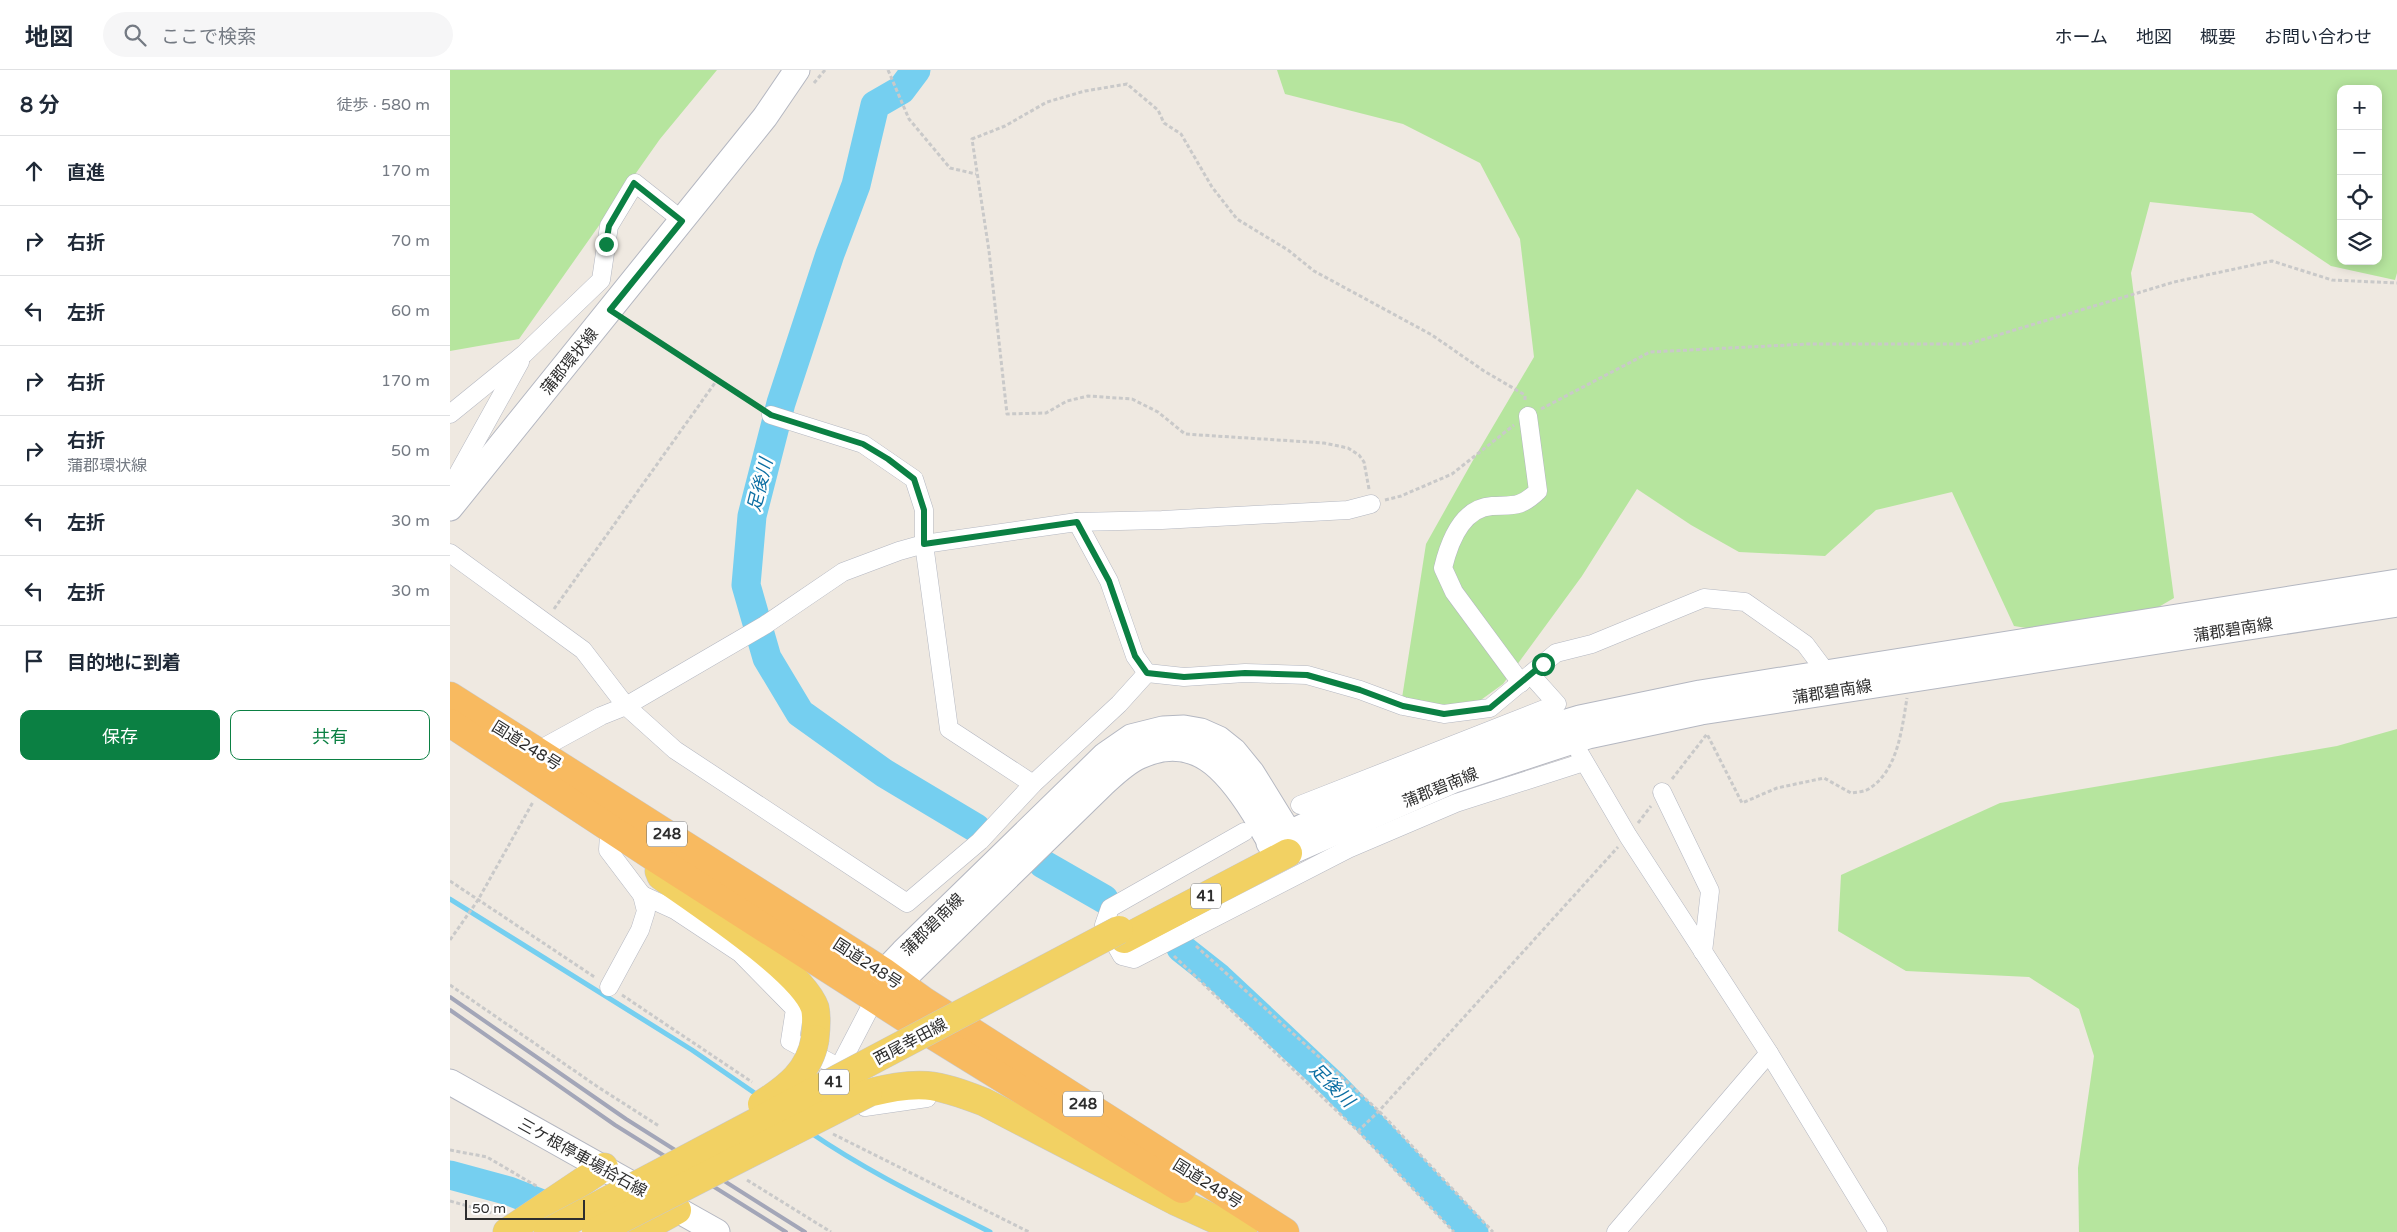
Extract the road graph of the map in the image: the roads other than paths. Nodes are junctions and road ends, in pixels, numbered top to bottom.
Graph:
1 (796, 70) edge
2 (682, 221) junction
3 (524, 354) junction
4 (450, 414) edge
5 (776, 416) road end
6 (1528, 416) road end
7 (450, 488) edge
8 (1371, 504) road end
9 (450, 508) edge
10 (1077, 522) junction
11 (924, 544) junction
12 (450, 553) edge
13 (2397, 582) edge
14 (2397, 604) edge
15 (1826, 672) junction
16 (1147, 673) junction
17 (1526, 679) junction
18 (450, 696) edge
19 (626, 706) junction
20 (450, 722) edge
21 (537, 751) junction
22 (1033, 784) junction
23 (1662, 792) road end
24 (1300, 805) dead end
25 (605, 823) junction
26 (1244, 832) dead end
27 (1282, 843) junction
28 (652, 856) junction
29 (642, 895) junction
30 (1122, 935) junction
31 (1703, 952) junction
32 (891, 977) junction
33 (609, 987) dead end
34 (875, 998) junction
35 (1769, 1053) junction
36 (840, 1068) junction
37 (450, 1082) edge
38 (927, 1098) dead end
39 (807, 1118) dead end
40 (604, 1167) junction
41 (677, 1210) junction
42 (530, 1228) edge
43 (567, 1232) edge
44 (596, 1232) edge
45 (638, 1232) edge
46 (717, 1232) edge
47 (1243, 1232) edge
48 (1251, 1232) edge
49 (1284, 1232) edge
50 (1616, 1232) edge
51 (1878, 1232) edge

1 - 2 main road, 蒲郡環状線
2 - 3 street
2 - 9 main road, 蒲郡環状線
3 - 4 street
3 - 7 street
5 - 11 street
6 - 17 street
8 - 10 street
10 - 11 street
10 - 16 street
11 - 19 street
11 - 22 street
12 - 19 street
13 - 15 main road, 蒲郡碧南線
14 - 27 main road, 蒲郡碧南線
15 - 17 street
15 - 27 main road, 蒲郡碧南線
16 - 17 street
16 - 22 street
17 - 24 street
18 - 21 highway, 国道248号 / 248
19 - 21 street
19 - 22 street
20 - 25 highway, 国道248号 / 248
21 - 32 highway, 国道248号 / 248
23 - 31 street
25 - 28 highway, 国道248号 / 248
25 - 29 street
26 - 31 street
27 - 30 main road, 西尾幸田線 / 41
27 - 32 main road, 蒲郡碧南線
28 - 34 highway, 国道248号 / 248
28 - 42 main road, 41, bridge
29 - 33 street
29 - 36 street
30 - 42 main road, 西尾幸田線 / 41, bridge
30 - 43 main road, 西尾幸田線 / 41
31 - 35 street
32 - 34 main road, 蒲郡碧南線
32 - 49 highway, 国道248号 / 248
34 - 36 street
34 - 48 highway, 国道248号 / 248
35 - 50 street
35 - 51 street
36 - 38 street
36 - 39 street
37 - 40 main road, 三ケ根停車場拾石線
40 - 41 main road, 三ケ根停車場拾石線
40 - 42 main road
41 - 45 main road
41 - 46 main road, 三ケ根停車場拾石線
44 - 47 main road, 41, bridge

